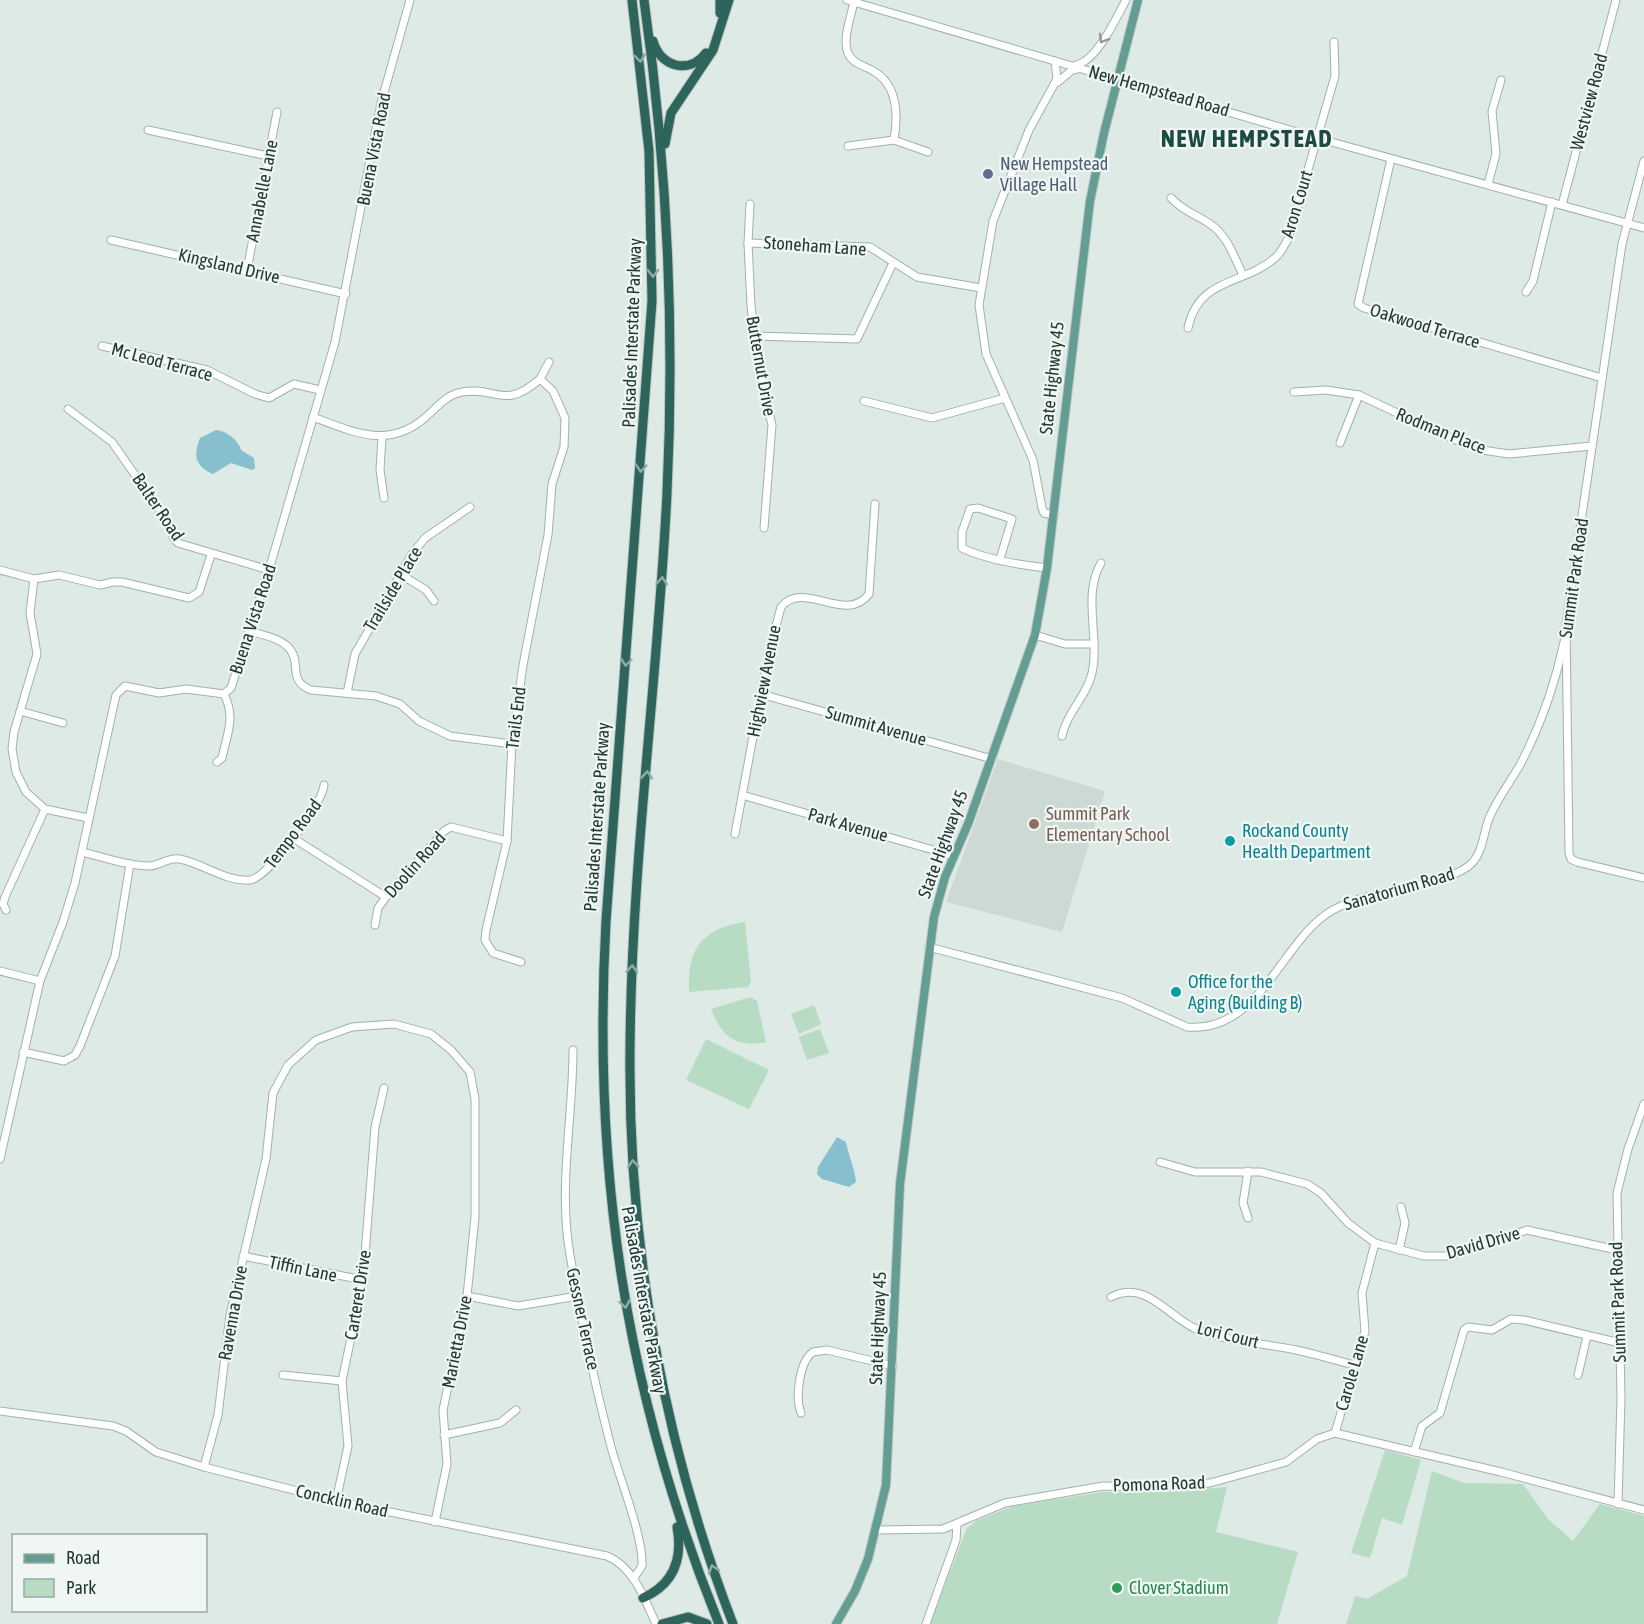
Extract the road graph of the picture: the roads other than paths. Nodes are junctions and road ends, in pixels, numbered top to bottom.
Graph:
1 (410, 0) edge
2 (632, 0) edge
3 (645, 0) edge
4 (722, 0) edge
5 (729, 0) edge
6 (1126, 0) edge
7 (1138, 0) edge
8 (1616, 0) edge
9 (849, 1) edge
10 (1334, 42) dead end
11 (1055, 61) junction
12 (1070, 65) junction
13 (1082, 68) junction
14 (1117, 79) junction
15 (1501, 80) dead end
16 (1054, 86) junction
17 (277, 112) dead end
18 (148, 130) dead end
19 (1317, 138) junction
20 (894, 140) junction
21 (848, 146) dead end
22 (928, 153) dead end
23 (268, 156) junction
24 (1391, 159) junction
25 (1644, 161) edge
26 (1488, 184) junction
27 (1171, 198) dead end
28 (1552, 202) junction
29 (750, 204) dead end
30 (1562, 205) junction
31 (665, 206) junction
32 (1626, 223) junction
33 (1644, 228) edge
34 (111, 240) dead end
35 (748, 243) junction
36 (893, 263) junction
37 (247, 270) junction
38 (1243, 275) junction
39 (981, 288) junction
40 (1526, 292) dead end
41 (346, 294) junction
42 (1188, 328) dead end
43 (754, 336) junction
44 (102, 346) dead end
45 (549, 362) dead end
46 (1602, 378) junction
47 (540, 379) junction
48 (320, 390) junction
49 (1294, 392) dead end
50 (1359, 396) junction
51 (1005, 398) junction
52 (864, 401) dead end
53 (68, 409) dead end
54 (313, 417) junction
55 (382, 437) junction
56 (1340, 443) dead end
57 (1592, 446) junction
58 (384, 498) dead end
59 (875, 504) dead end
60 (470, 507) dead end
61 (1054, 515) junction
62 (764, 528) dead end
63 (211, 555) junction
64 (1000, 559) junction
65 (1101, 563) dead end
66 (1047, 568) junction
67 (0, 570) edge
68 (269, 570) junction
69 (400, 574) junction
70 (34, 579) junction
71 (434, 601) dead end
72 (249, 631) junction
73 (1035, 635) junction
74 (1564, 642) junction
75 (1094, 644) junction
76 (347, 693) junction
77 (224, 694) junction
78 (761, 694) junction
79 (21, 711) junction
80 (63, 723) dead end
81 (1062, 736) dead end
82 (512, 744) junction
83 (992, 759) junction
84 (217, 762) dead end
85 (324, 785) dead end
86 (742, 795) junction
87 (45, 809) junction
88 (87, 818) junction
89 (735, 834) dead end
90 (293, 838) junction
91 (507, 841) junction
92 (82, 852) junction
93 (954, 856) junction
94 (130, 864) junction
95 (1644, 878) edge
96 (386, 897) junction
97 (6, 910) dead end
98 (375, 925) dead end
99 (929, 947) junction
100 (521, 962) dead end
101 (0, 971) edge
102 (40, 981) junction
103 (573, 1050) dead end
104 (23, 1052) junction
105 (384, 1088) dead end
106 (1644, 1104) edge
107 (0, 1160) edge
108 (477, 1161) joint
109 (1160, 1162) dead end
110 (1248, 1171) junction
111 (1401, 1208) dead end
112 (1248, 1218) dead end
113 (1375, 1243) junction
114 (1399, 1250) junction
115 (1617, 1250) junction
116 (243, 1256) junction
117 (363, 1280) junction
118 (467, 1296) junction
119 (579, 1296) junction
120 (1111, 1297) dead end
121 (1587, 1336) junction
122 (1620, 1343) junction
123 (1354, 1365) junction
124 (893, 1366) junction
125 (283, 1375) dead end
126 (1578, 1375) dead end
127 (342, 1381) junction
128 (516, 1410) dead end
129 (0, 1411) edge
130 (801, 1413) dead end
131 (1335, 1433) junction
132 (444, 1435) junction
133 (1414, 1452) junction
134 (659, 1455) junction
135 (204, 1467) junction
136 (336, 1501) junction
137 (1618, 1504) junction
138 (1644, 1510) edge
139 (435, 1522) junction
140 (957, 1525) junction
141 (877, 1530) junction
142 (633, 1579) junction
143 (644, 1598) junction
144 (656, 1624) edge
145 (662, 1624) edge
146 (707, 1624) edge
147 (719, 1624) edge
148 (733, 1624) edge
149 (836, 1624) edge
150 (926, 1624) edge

1 - 41 street, Buena Vista Road
2 -> 134 highway, Palisades Interstate Parkway
3 - 4 highway
3 - 31 highway, Palisades Interstate Parkway
5 - 31 highway
6 -> 12 street
7 - 14 main road, State Highway 45
8 - 30 street, Westview Road
9 - 11 street, New Hempstead Road
9 - 20 street
10 - 19 street, Aron Court
11 - 12 street, New Hempstead Road
11 - 16 street
12 - 13 street, New Hempstead Road
13 - 14 street, New Hempstead Road
13 - 16 street
14 - 19 street, New Hempstead Road
14 - 61 main road, State Highway 45
15 - 26 street
16 - 39 street
17 - 23 street, Annabelle Lane
18 - 23 street
19 - 24 street, New Hempstead Road
19 - 38 street, Aron Court
20 - 21 street
20 - 22 street
23 - 37 street, Annabelle Lane
24 - 26 street, New Hempstead Road
24 - 46 street, Oakwood Terrace
25 - 32 street, Summit Park Road
26 - 28 street, New Hempstead Road
27 - 38 street
28 - 30 street, New Hempstead Road
28 - 40 street
29 - 35 street, Butternut Drive
30 - 32 street, New Hempstead Road
148 -> 31 highway, Palisades Interstate Parkway
32 - 33 street, New Hempstead Road
32 - 46 street, Summit Park Road
34 - 37 street, Kingsland Drive
35 - 36 street, Stoneham Lane
35 - 43 street, Butternut Drive
36 - 39 street, Stoneham Lane
36 - 43 street
37 - 41 street, Kingsland Drive
38 - 42 street, Aron Court
39 - 51 street
41 - 48 street, Buena Vista Road
43 - 62 street, Butternut Drive
44 - 48 street, Mc Leod Terrace
45 - 47 street
46 - 57 street, Summit Park Road
47 - 55 street
47 - 82 street, Trails End
48 - 54 street, Buena Vista Road
49 - 50 street, Rodman Place
50 - 56 street
50 - 57 street, Rodman Place
51 - 52 street
51 - 61 street
53 - 63 street, Balter Road
54 - 55 street
54 - 68 street, Buena Vista Road
55 - 58 street
57 - 74 street, Summit Park Road
59 - 78 street, Highview Avenue
60 - 69 street, Trailside Place
61 - 66 main road, State Highway 45
63 - 68 street, Balter Road
63 - 70 street
64 - 64 street
64 - 66 street
65 - 75 street
66 - 73 main road, State Highway 45
67 - 70 street
68 - 72 street, Buena Vista Road
69 - 71 street
69 - 76 street, Trailside Place
70 - 79 street
72 - 76 street
72 - 77 street, Buena Vista Road
73 - 75 street
73 - 83 main road, State Highway 45
74 - 95 street, Summit Park Road
74 - 99 street, Sanatorium Road
75 - 81 street
76 - 82 street
77 - 84 street
77 - 88 street, Buena Vista Road
78 - 83 street, Summit Avenue
78 - 86 street, Highview Avenue
79 - 80 street
79 - 87 street
82 - 91 street, Trails End
83 - 93 main road, State Highway 45
85 - 90 street, Tempo Road
86 - 89 street, Highview Avenue
86 - 93 street, Park Avenue
87 - 88 street
87 - 97 street
88 - 92 street, Buena Vista Road
90 - 94 street, Tempo Road
90 - 96 street
91 - 96 street, Doolin Road
91 - 100 street, Trails End
92 - 94 street, Tempo Road
92 - 102 street, Buena Vista Road
93 - 99 main road, State Highway 45
94 - 104 street
96 - 98 street, Doolin Road
99 - 124 main road, State Highway 45
101 - 102 street
102 - 104 street, Buena Vista Road
103 - 119 street, Gessner Terrace
104 - 107 street, Buena Vista Road
105 - 117 street, Carteret Drive
106 - 115 street, Summit Park Road
108 - 116 street, Ravenna Drive
108 - 118 street, Marietta Drive
109 - 110 street, David Drive
110 - 112 street
110 - 113 street, David Drive
111 - 114 street
113 - 114 street, David Drive
113 - 123 street, Carole Lane
114 - 115 street, David Drive
115 - 122 street, Summit Park Road
116 - 117 street, Tiffin Lane
116 - 135 street, Ravenna Drive
117 - 127 street, Carteret Drive
118 - 119 street
118 - 132 street, Marietta Drive
119 - 142 street, Gessner Terrace
120 - 123 street, Lori Court
121 - 122 street
121 - 126 street
121 - 133 street
122 - 137 street, Summit Park Road
123 - 131 street, Carole Lane
124 - 130 street
124 - 141 main road, State Highway 45
125 - 127 street
127 - 136 street, Carteret Drive
128 - 132 street
129 - 135 street, Concklin Road
131 - 133 street
131 - 140 street, Pomona Road
132 - 139 street, Marietta Drive
133 - 137 street
134 - 143 highway
134 - 147 highway, Palisades Interstate Parkway
135 - 136 street, Concklin Road
136 - 139 street, Concklin Road
137 - 138 street
139 - 142 street, Concklin Road
140 - 141 street, Pomona Road
140 - 150 street
141 - 149 main road, State Highway 45
142 - 143 street, Concklin Road
143 - 144 street, Concklin Road
145 - 146 highway

